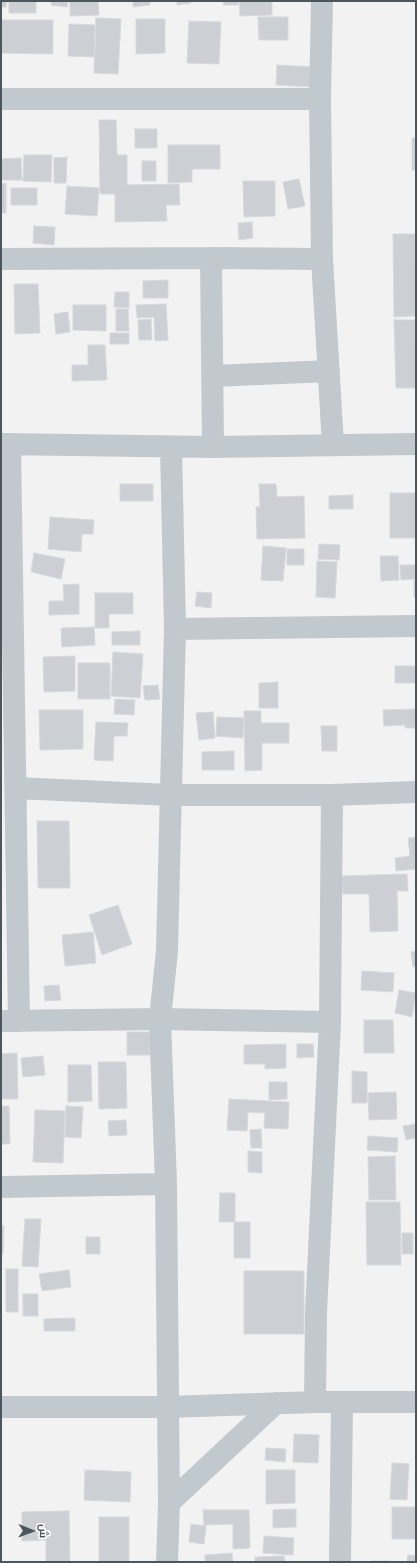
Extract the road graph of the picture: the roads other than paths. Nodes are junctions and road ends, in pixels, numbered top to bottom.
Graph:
1 (322, 1) edge
2 (1, 99) edge
3 (320, 99) junction
4 (212, 258) junction
5 (1, 259) edge
6 (322, 259) junction
7 (329, 371) junction
8 (213, 376) junction
9 (6, 444) edge
10 (416, 444) edge
11 (333, 445) junction
12 (171, 447) junction
13 (213, 447) junction
14 (416, 626) edge
15 (175, 629) junction
16 (16, 788) junction
17 (416, 792) edge
18 (170, 795) junction
19 (332, 795) junction
20 (160, 1019) junction
21 (10, 1021) edge
22 (330, 1022) junction
23 (166, 1184) junction
24 (1, 1186) edge
25 (315, 1402) junction
26 (416, 1402) edge
27 (276, 1403) junction
28 (342, 1403) junction
29 (1, 1407) edge
30 (168, 1407) junction
31 (169, 1503) junction
32 (167, 1562) edge
33 (340, 1562) edge

1 - 3 street
2 - 3 street
3 - 6 street
4 - 5 street
4 - 6 street
4 - 8 street
6 - 7 street
7 - 8 street
7 - 11 street
8 - 13 street
9 - 12 street
9 - 16 street
10 - 11 street
11 - 13 street
12 - 13 street
12 - 15 street
14 - 15 street
15 - 18 street
16 - 18 street
16 - 21 street
17 - 19 street
18 - 19 street
18 - 20 street
19 - 22 street
20 - 21 street
20 - 22 street
20 - 23 street
22 - 25 street
23 - 24 street
23 - 30 street
25 - 27 street
25 - 28 street
26 - 28 street
27 - 30 street
27 - 31 street
28 - 33 street
29 - 30 street
30 - 31 street
31 - 32 street

